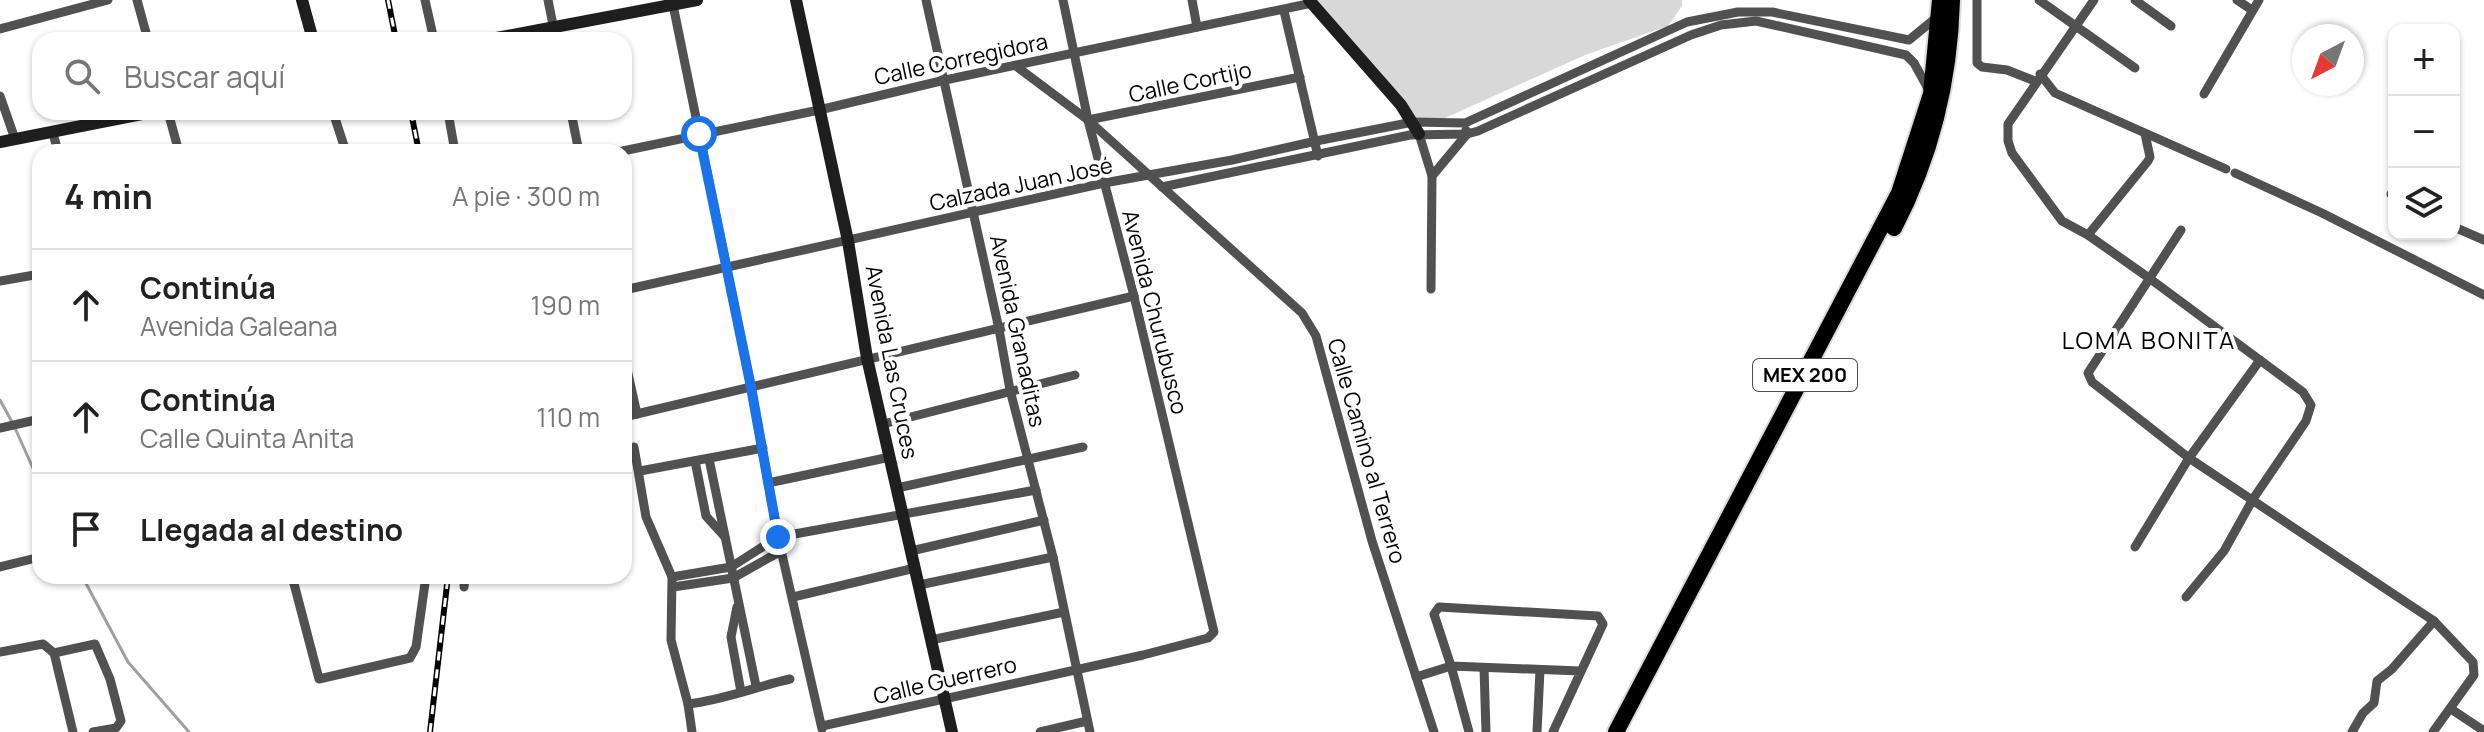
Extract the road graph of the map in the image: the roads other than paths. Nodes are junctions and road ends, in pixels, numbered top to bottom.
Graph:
1 (108, 0) edge
2 (137, 0) edge
3 (302, 0) edge
4 (425, 0) edge
5 (548, 0) edge
6 (697, 0) edge
7 (796, 0) edge
8 (926, 0) edge
9 (1063, 0) edge
10 (1192, 0) edge
11 (1952, 0) edge
12 (1977, 0) edge
13 (2039, 0) edge
14 (2094, 0) edge
15 (2135, 0) edge
16 (2237, 0) edge
17 (2259, 0) edge
18 (672, 2) edge
19 (1310, 2) edge
20 (1940, 8) edge
21 (2252, 10) junction
22 (1284, 11) junction
23 (553, 26) junction
24 (2171, 26) dead end
25 (1197, 27) junction
26 (2076, 27) junction
27 (0, 29) edge
28 (146, 32) edge
29 (311, 32) edge
30 (432, 32) edge
31 (524, 32) edge
32 (554, 32) edge
33 (1909, 40) junction
34 (1076, 53) junction
35 (1906, 55) junction
36 (1016, 66) junction
37 (2135, 68) dead end
38 (1300, 77) junction
39 (2038, 78) junction
40 (945, 80) junction
41 (1931, 94) junction
42 (2204, 94) dead end
43 (0, 96) edge
44 (819, 110) junction
45 (114, 120) edge
46 (170, 120) edge
47 (336, 120) edge
48 (449, 120) edge
49 (573, 120) edge
50 (1088, 120) junction
51 (1465, 123) junction
52 (1422, 128) junction
53 (53, 133) junction
54 (699, 134) junction
55 (1467, 134) junction
56 (2145, 134) junction
57 (15, 139) junction
58 (1316, 141) junction
59 (1, 142) edge
60 (56, 144) edge
61 (177, 144) edge
62 (343, 144) edge
63 (454, 144) edge
64 (577, 144) edge
65 (632, 149) edge
66 (1318, 156) junction
67 (1149, 176) junction
68 (1432, 176) junction
69 (1104, 183) junction
70 (1162, 187) junction
71 (974, 212) junction
72 (2181, 230) dead end
73 (2460, 230) edge
74 (2088, 235) junction
75 (2484, 240) edge
76 (848, 241) junction
77 (726, 265) junction
78 (32, 275) edge
79 (2149, 278) junction
80 (0, 281) edge
81 (632, 288) edge
82 (1431, 289) dead end
83 (2484, 295) edge
84 (1134, 296) junction
85 (999, 329) junction
86 (867, 358) junction
87 (2260, 360) junction
88 (1075, 375) dead end
89 (751, 387) junction
90 (1010, 390) junction
91 (632, 392) edge
92 (637, 414) junction
93 (632, 415) edge
94 (32, 421) edge
95 (883, 424) junction
96 (0, 428) edge
97 (634, 447) dead end
98 (1083, 447) dead end
99 (763, 448) junction
100 (890, 457) junction
101 (2189, 458) junction
102 (709, 459) junction
103 (1029, 459) junction
104 (695, 461) junction
105 (640, 471) junction
106 (768, 483) junction
107 (897, 488) junction
108 (1036, 490) junction
109 (2253, 499) junction
110 (903, 515) junction
111 (1044, 520) junction
112 (778, 537) junction
113 (725, 538) junction
114 (2135, 547) dead end
115 (781, 551) junction
116 (911, 551) junction
117 (1053, 557) junction
118 (32, 559) edge
119 (0, 567) edge
120 (731, 567) junction
121 (915, 568) junction
122 (733, 578) junction
123 (673, 582) junction
124 (294, 584) edge
125 (425, 584) edge
126 (464, 584) edge
127 (919, 585) junction
128 (464, 587) dead end
129 (793, 597) junction
130 (2186, 597) dead end
131 (738, 603) junction
132 (1064, 612) junction
133 (2434, 621) junction
134 (1214, 632) joint
135 (931, 640) junction
136 (0, 652) edge
137 (54, 653) junction
138 (1451, 666) junction
139 (1484, 668) junction
140 (1076, 669) junction
141 (1540, 670) junction
142 (1580, 671) junction
143 (1416, 677) junction
144 (790, 679) dead end
145 (756, 686) junction
146 (741, 692) junction
147 (944, 698) junction
148 (688, 704) junction
149 (2451, 709) junction
150 (1087, 721) junction
151 (822, 729) edge
152 (2484, 731) edge
153 (73, 732) edge
154 (93, 732) edge
155 (692, 732) edge
156 (952, 732) edge
157 (1040, 732) edge
158 (1090, 732) edge
159 (1434, 732) edge
160 (1469, 732) edge
161 (1486, 732) edge
162 (1537, 732) edge
163 (1553, 732) edge
164 (1616, 732) edge
165 (1629, 732) edge
166 (2352, 732) edge
167 (2433, 732) edge

1 - 27 street
2 - 28 street
3 - 29 street
4 - 30 street
5 - 23 street
6 - 18 street
7 - 44 street, Avenida Las Cruces
8 - 40 street, Avenida Granaditas
9 - 34 street, Avenida Churubusco
10 - 25 street
11 - 165 highway, MEX 200
12 - 39 street
13 - 26 street
14 - 26 street
15 - 24 street
16 - 21 street
17 - 21 street
18 - 23 street
18 - 54 street
19 - 22 street, Calle Corregidora
19 - 52 street
20 - 33 street
20 - 41 highway, MEX 200
21 - 42 street
22 - 25 street, Calle Corregidora
22 - 38 street
23 - 31 street
23 - 32 street
25 - 34 street, Calle Corregidora
26 - 37 street
26 - 39 street
33 - 35 street
33 - 51 street
34 - 36 street, Calle Corregidora
34 - 50 street, Avenida Churubusco
35 - 41 street
35 - 55 street
36 - 40 street, Calle Corregidora
36 - 50 street, Calle Camino al Terrero
38 - 50 street, Calle Cortijo
38 - 58 street
39 - 56 street
39 - 74 street
40 - 44 street, Calle Corregidora
40 - 71 street, Avenida Granaditas
41 - 164 highway, MEX 200
43 - 57 street
44 - 54 street, Calle Corregidora
44 - 76 street, Avenida Las Cruces
45 - 53 street
46 - 61 street
47 - 62 street
48 - 63 street
49 - 64 street
50 - 67 street, Calle Camino al Terrero
50 - 69 street, Avenida Churubusco
51 - 52 street
51 - 55 street
52 - 55 street
52 - 58 street, Calzada Juan José
52 - 66 street
52 - 68 street
53 - 57 street
53 - 60 street
54 - 65 street, Calle Corregidora
54 - 77 street
55 - 68 street
56 - 74 street
56 - 83 street
57 - 59 street
58 - 66 street
58 - 67 street, Calzada Juan José
66 - 70 street
67 - 69 street, Calzada Juan José
67 - 70 street, Calle Camino al Terrero
68 - 82 street
69 - 71 street, Calzada Juan José
69 - 84 street, Avenida Churubusco
70 - 143 street, Calle Camino al Terrero
71 - 76 street, Calzada Juan José
71 - 85 street, Avenida Granaditas
72 - 79 street
73 - 75 street
74 - 79 street
76 - 77 street, Calzada Juan José
76 - 86 street, Avenida Las Cruces
77 - 81 street, Calzada Juan José
77 - 89 street
78 - 80 street
79 - 87 street
79 - 101 street
84 - 85 street
84 - 134 street, Avenida Churubusco
85 - 86 street
85 - 90 street, Avenida Granaditas
86 - 89 street
86 - 95 street, Avenida Las Cruces
87 - 101 street
87 - 109 street
88 - 90 street
89 - 92 street
89 - 99 street
90 - 95 street
90 - 103 street, Avenida Granaditas
91 - 92 street
92 - 93 street
94 - 96 street
95 - 100 street, Avenida Las Cruces
97 - 105 street
98 - 103 street
99 - 102 street
99 - 106 street
100 - 106 street
100 - 107 street, Avenida Las Cruces
101 - 109 street
101 - 114 street
102 - 104 street
102 - 113 street
103 - 107 street
103 - 108 street, Avenida Granaditas
104 - 105 street
104 - 113 street
105 - 123 street
106 - 112 street
107 - 110 street, Avenida Las Cruces
108 - 110 street
108 - 111 street, Avenida Granaditas
109 - 130 street
109 - 133 street
110 - 112 street
110 - 116 street, Avenida Las Cruces
111 - 116 street
111 - 117 street, Avenida Granaditas
112 - 115 street
112 - 120 street
113 - 120 street
115 - 122 street
115 - 129 street
116 - 121 street, Avenida Las Cruces
117 - 127 street
117 - 132 street, Avenida Granaditas
118 - 119 street
120 - 122 street
120 - 123 street
121 - 127 street, Avenida Las Cruces
121 - 129 street
122 - 123 street
122 - 131 street
123 - 148 street
124 - 125 street
126 - 128 street
127 - 135 street, Avenida Las Cruces
129 - 151 street
131 - 145 street
131 - 146 street
132 - 135 street
132 - 140 street, Avenida Granaditas
133 - 149 street
133 - 166 street
134 - 140 street, Calle Guerrero
135 - 147 street, Avenida Las Cruces
136 - 137 street
137 - 153 street
137 - 154 street
138 - 139 street
138 - 142 street
138 - 143 street
138 - 160 street
139 - 141 street
139 - 161 street
140 - 147 street, Calle Guerrero
140 - 150 street, Avenida Granaditas
141 - 142 street
141 - 162 street
142 - 163 street
143 - 159 street, Calle Camino al Terrero
144 - 145 street
145 - 146 street
146 - 148 street
147 - 151 street, Calle Guerrero
147 - 156 street, Avenida Las Cruces
148 - 155 street
149 - 152 street
149 - 167 street
150 - 157 street
150 - 158 street, Avenida Granaditas

